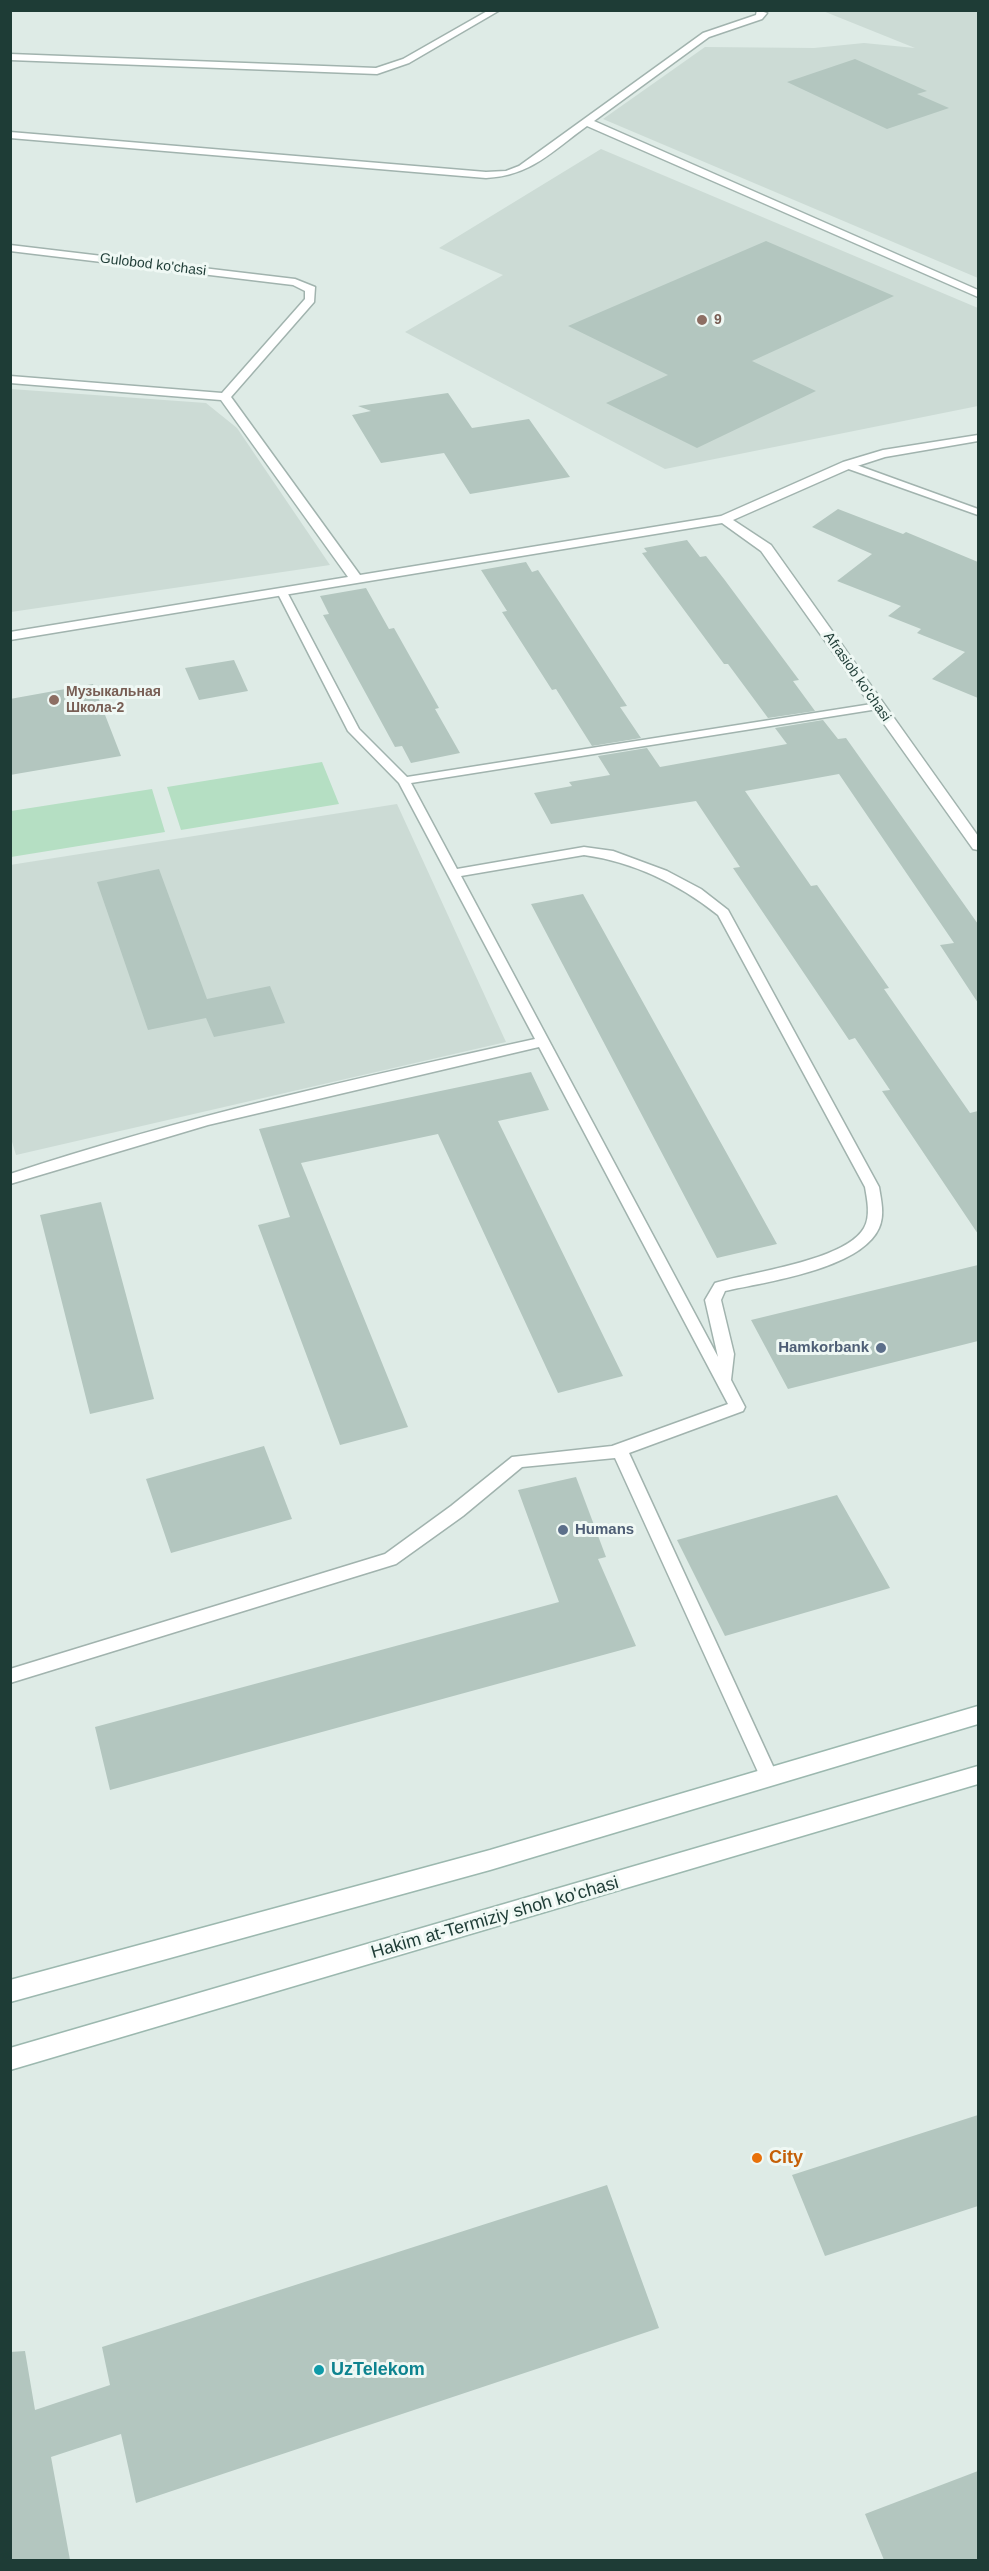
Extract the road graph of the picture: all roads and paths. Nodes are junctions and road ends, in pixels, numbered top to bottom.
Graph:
1 (496, 10) edge
2 (761, 10) edge
3 (10, 57) edge
4 (587, 122) junction
5 (10, 135) edge
6 (10, 248) edge
7 (978, 294) edge
8 (10, 379) edge
9 (225, 397) junction
10 (978, 438) edge
11 (847, 465) junction
12 (978, 512) edge
13 (724, 519) junction
14 (357, 580) junction
15 (282, 592) junction
16 (10, 636) edge
17 (878, 706) junction
18 (404, 781) junction
19 (978, 846) edge
20 (453, 874) junction
21 (542, 1042) junction
22 (10, 1179) edge
23 (723, 1380) junction
24 (619, 1449) junction
25 (10, 1676) edge
26 (978, 1715) edge
27 (978, 1775) edge
28 (769, 1777) junction
29 (10, 1991) edge
30 (10, 2059) edge

1 - 3 street
2 - 4 street
4 - 5 street
4 - 7 street
6 - 9 street, Gulobod ko'chasi
8 - 9 street
9 - 14 street
10 - 11 street
11 - 12 lane
11 - 13 street
13 - 14 street
13 - 17 street, Afrasiob ko'chasi
14 - 15 street
15 - 16 street
15 - 18 lane
17 - 18 lane
17 - 19 street, Afrasiob ko'chasi
18 - 20 lane
20 - 21 lane
20 - 23 lane
21 - 22 lane
21 - 23 lane
23 - 24 lane
24 - 25 lane
24 - 28 lane
26 - 28 street
27 - 30 street, Hakim at-Termiziy shoh ko'chasi
28 - 29 street

